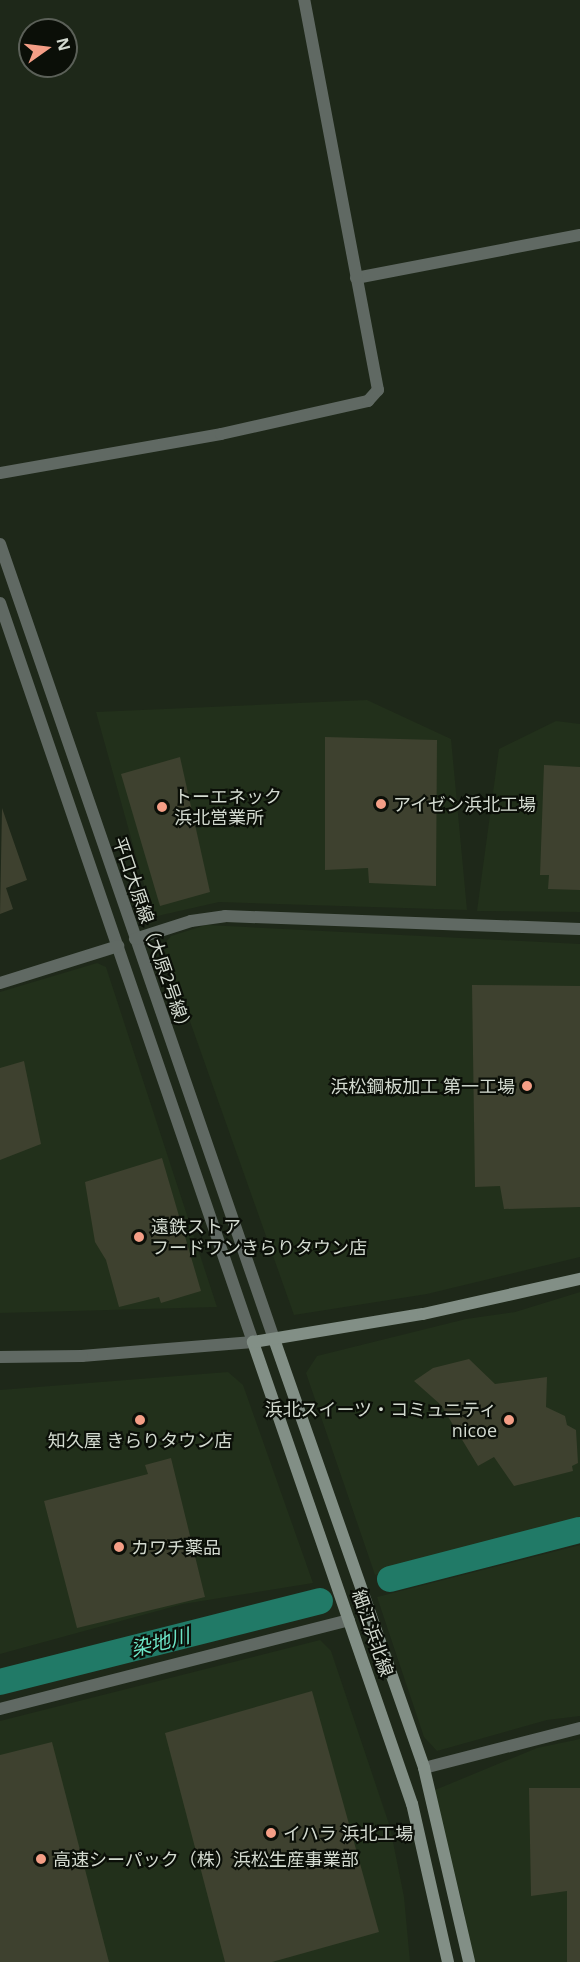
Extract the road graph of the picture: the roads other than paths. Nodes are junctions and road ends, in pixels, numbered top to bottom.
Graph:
1 (304, 0) edge
2 (580, 234) edge
3 (356, 278) junction
4 (0, 473) edge
5 (0, 544) edge
6 (0, 603) edge
7 (580, 929) edge
8 (135, 939) junction
9 (118, 946) junction
10 (0, 983) edge
11 (580, 1279) edge
12 (274, 1339) junction
13 (253, 1342) junction
14 (0, 1357) edge
15 (349, 1620) junction
16 (0, 1709) edge
17 (580, 1728) edge
18 (424, 1768) junction
19 (448, 1962) edge
20 (469, 1962) edge

1 - 3 street
2 - 3 street
3 - 4 street
5 - 8 street, 平口大原線（大原2号線）
6 - 9 street, 平口大原線（大原2号線）
7 - 8 street
8 - 12 street, 平口大原線（大原2号線）
9 - 10 street
9 - 13 street, 平口大原線（大原2号線）
11 - 12 main road
12 - 13 main road
12 - 18 main road, 細江浜北線
13 - 14 street
13 - 15 main road, 細江浜北線
15 - 16 street
15 - 19 main road, 細江浜北線
17 - 18 street
18 - 20 main road, 細江浜北線

